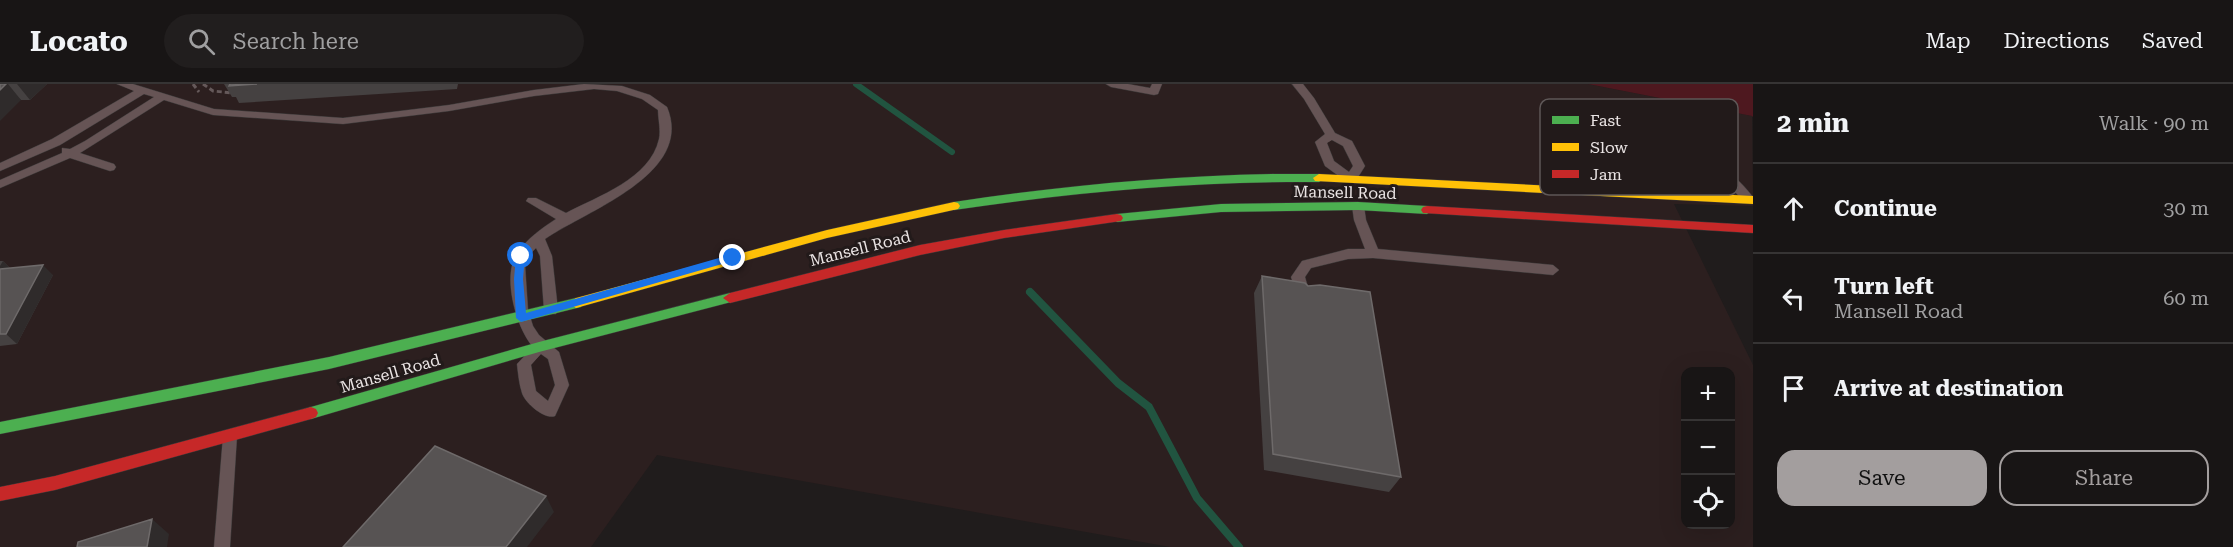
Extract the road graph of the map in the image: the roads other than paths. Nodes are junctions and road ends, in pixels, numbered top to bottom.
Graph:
1 (122, 84) edge
2 (1111, 84) edge
3 (1157, 84) edge
4 (1297, 84) edge
5 (143, 90) junction
6 (163, 96) junction
7 (1331, 135) junction
8 (58, 142) junction
9 (69, 154) junction
10 (0, 167) edge
11 (110, 167) dead end
12 (1351, 179) junction
13 (0, 184) edge
14 (1738, 185) edge
15 (1540, 190) edge
16 (1642, 195) edge
17 (1751, 200) edge
18 (532, 201) dead end
19 (1358, 206) junction
20 (565, 218) junction
21 (1753, 229) edge
22 (538, 238) junction
23 (1373, 254) junction
24 (1552, 270) dead end
25 (1304, 298) edge
26 (551, 310) junction
27 (521, 318) junction
28 (539, 347) junction
29 (0, 428) edge
30 (230, 436) junction
31 (0, 494) edge
32 (222, 547) edge

1 - 5 lane
2 - 3 lane
4 - 7 lane
5 - 6 lane
5 - 8 lane
6 - 9 lane
6 - 20 lane
7 - 12 lane
7 - 12 lane
8 - 9 lane
8 - 10 lane
9 - 11 lane
9 - 13 lane
12 - 15 main road, Mansell Road
12 - 19 main road
12 - 26 main road, Mansell Road
14 - 17 lane
16 - 17 main road, Mansell Road
18 - 20 lane
19 - 21 main road, Mansell Road
19 - 23 lane
19 - 28 main road, Mansell Road
20 - 22 lane
22 - 26 lane
22 - 27 lane
23 - 24 lane
23 - 25 lane
26 - 27 main road, Mansell Road
27 - 28 lane
27 - 29 main road, Mansell Road
28 - 30 main road, Mansell Road
30 - 31 main road, Mansell Road
30 - 32 lane

